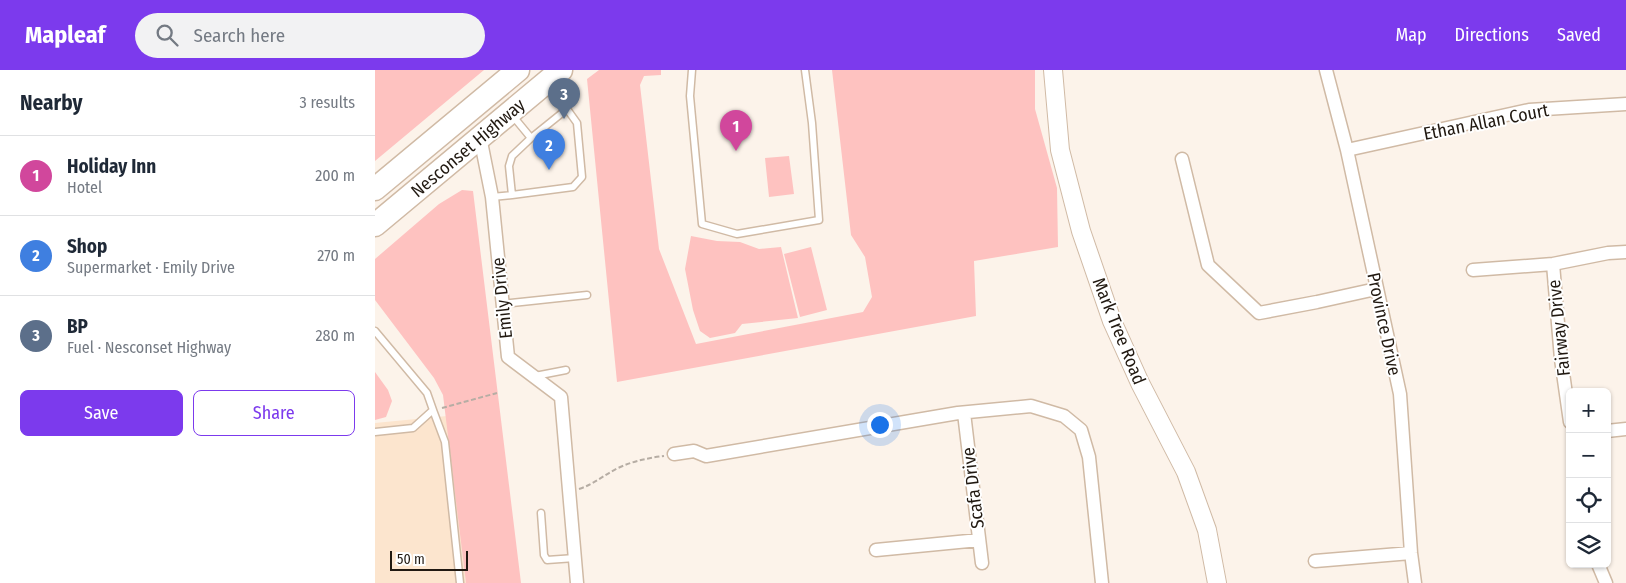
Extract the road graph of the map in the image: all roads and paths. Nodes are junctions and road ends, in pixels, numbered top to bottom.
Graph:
1 (518, 70) edge
2 (691, 70) edge
3 (805, 70) edge
4 (1053, 70) edge
5 (1326, 70) edge
6 (558, 73) edge
7 (1626, 104) edge
8 (567, 109) junction
9 (510, 113) junction
10 (480, 137) junction
11 (531, 138) junction
12 (1347, 150) junction
13 (1182, 159) dead end
14 (375, 189) edge
15 (512, 195) junction
16 (492, 197) junction
17 (375, 226) edge
18 (1626, 252) edge
19 (1553, 264) junction
20 (1473, 270) dead end
21 (1376, 289) junction
22 (587, 295) dead end
23 (503, 304) junction
24 (375, 331) edge
25 (566, 370) dead end
26 (534, 376) junction
27 (497, 393) dead end
28 (1566, 394) edge
29 (433, 410) junction
30 (964, 413) junction
31 (1626, 429) edge
32 (1611, 431) edge
33 (375, 432) edge
34 (674, 454) joint
35 (569, 491) junction
36 (541, 513) dead end
37 (979, 540) junction
38 (876, 550) dead end
39 (1411, 554) junction
40 (575, 558) junction
41 (1315, 561) dead end
42 (982, 563) dead end
43 (1600, 568) edge
44 (460, 583) edge
45 (577, 583) edge
46 (1102, 583) edge
47 (1217, 583) edge
48 (1415, 583) edge
49 (1606, 583) edge

1 - 14 highway, Nesconset Highway
2 - 3 lane
4 - 47 main road, Mark Tree Road
5 - 12 street, Province Drive
6 - 8 lane
6 - 9 highway, Nesconset Highway
7 - 12 street, Ethan Allan Court
8 - 11 lane
8 - 15 lane
9 - 10 highway, Nesconset Highway
9 - 11 lane
10 - 16 street, Emily Drive
10 - 17 highway, Nesconset Highway
11 - 15 lane
12 - 21 street, Province Drive
13 - 21 street
15 - 16 lane
16 - 23 street, Emily Drive
18 - 19 street
19 - 20 street
19 - 28 street, Fairway Drive
21 - 39 street, Province Drive
22 - 23 lane
23 - 26 street, Emily Drive
24 - 29 lane
25 - 26 lane
26 - 35 street, Emily Drive
27 - 29 path
29 - 33 lane
29 - 44 lane
30 - 34 street
30 - 37 street, Scafa Drive
30 - 46 street
31 - 32 street
34 - 35 path
35 - 40 street, Emily Drive
36 - 40 lane
37 - 38 street
37 - 42 street, Scafa Drive
39 - 41 street
39 - 48 street, Province Drive
40 - 45 street, Emily Drive
43 - 49 street

